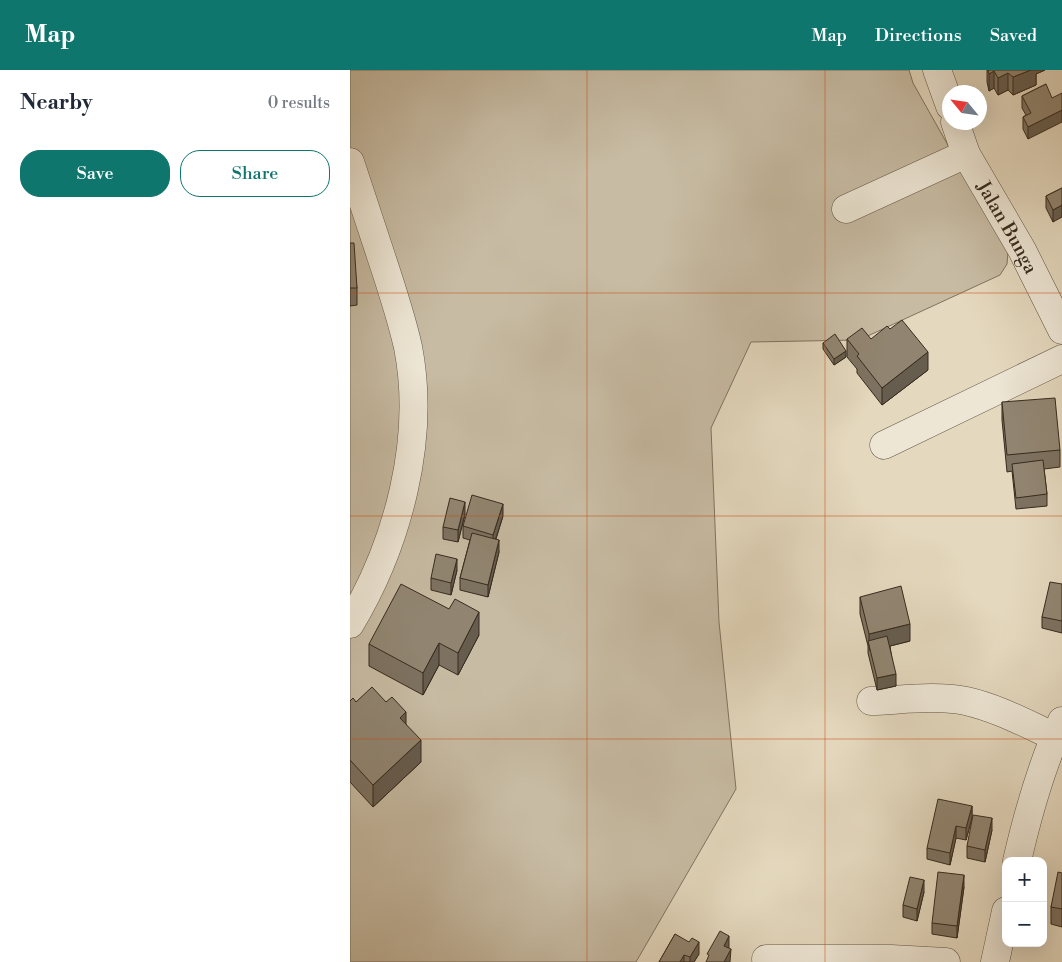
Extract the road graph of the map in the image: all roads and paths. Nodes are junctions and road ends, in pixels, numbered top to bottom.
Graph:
1 (937, 70) edge
2 (942, 85) edge
3 (958, 130) edge
4 (966, 154) junction
5 (350, 162) edge
6 (846, 209) dead end
7 (1062, 330) edge
8 (1062, 359) edge
9 (884, 444) dead end
10 (350, 624) edge
11 (871, 701) dead end
12 (1060, 733) edge
13 (1018, 857) edge
14 (1002, 930) edge
15 (766, 959) dead end
16 (946, 962) edge
17 (995, 962) edge

1 - 2 street
3 - 4 street, Jalan Bunga
4 - 6 street
4 - 7 street, Jalan Bunga
5 - 10 street
8 - 9 street
11 - 12 street
12 - 13 street
14 - 17 street
15 - 16 street

